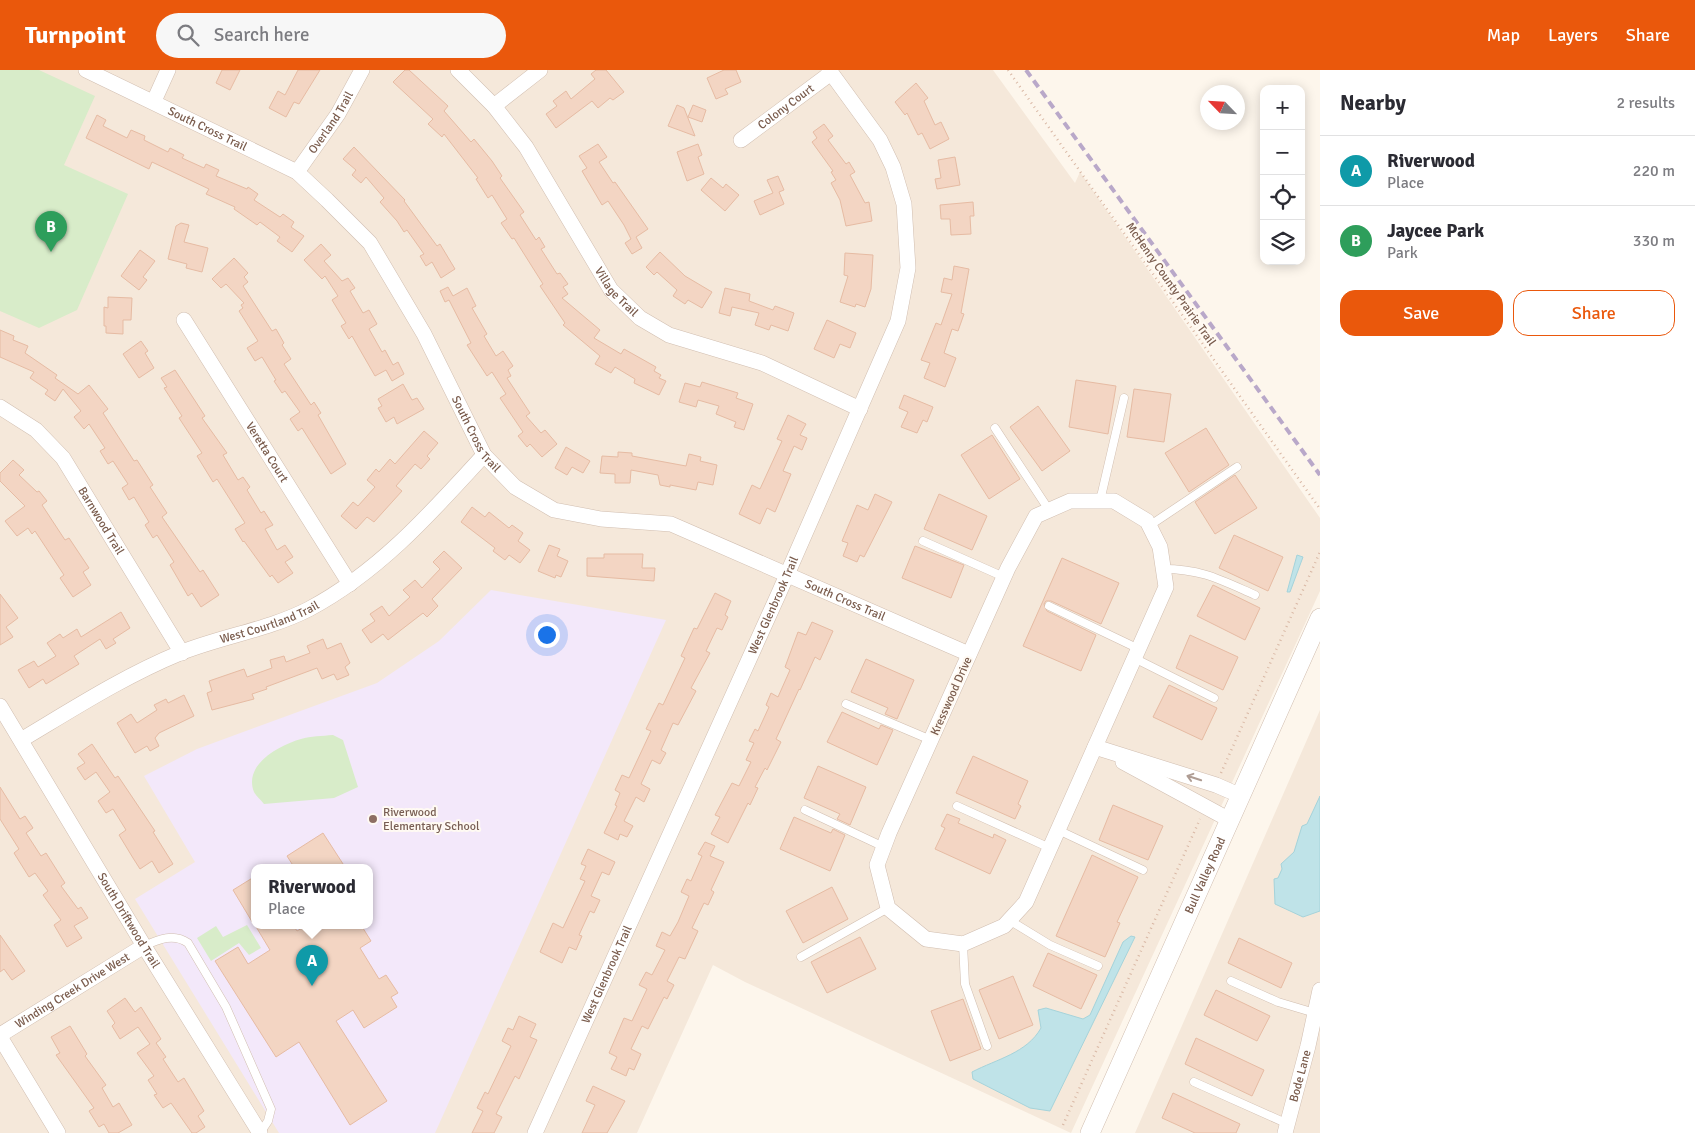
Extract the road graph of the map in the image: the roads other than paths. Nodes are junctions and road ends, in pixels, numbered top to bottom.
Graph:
1 (86, 70) edge
2 (168, 70) edge
3 (362, 70) edge
4 (458, 70) edge
5 (540, 70) edge
6 (830, 72) edge
7 (154, 101) junction
8 (494, 106) junction
9 (741, 140) dead end
10 (297, 172) junction
11 (184, 320) dead end
12 (1124, 398) dead end
13 (0, 407) edge
14 (860, 409) junction
15 (995, 428) dead end
16 (484, 455) junction
17 (1237, 467) dead end
18 (1100, 501) junction
19 (1049, 510) junction
20 (1149, 526) junction
21 (923, 541) dead end
22 (1163, 569) junction
23 (788, 574) junction
24 (1004, 578) junction
25 (350, 584) junction
26 (1256, 595) dead end
27 (1049, 606) dead end
28 (1320, 618) edge
29 (182, 653) junction
30 (1136, 653) junction
31 (969, 654) junction
32 (1214, 698) dead end
33 (846, 704) dead end
34 (0, 706) edge
35 (21, 740) junction
36 (931, 740) junction
37 (1095, 747) junction
38 (1240, 795) junction
39 (957, 806) dead end
40 (804, 810) dead end
41 (1228, 819) junction
42 (1058, 830) junction
43 (884, 847) junction
44 (1050, 848) junction
45 (1143, 870) dead end
46 (888, 908) junction
47 (1009, 920) junction
48 (963, 944) junction
49 (144, 946) junction
50 (801, 957) dead end
51 (1098, 966) dead end
52 (1230, 981) dead end
53 (1320, 990) edge
54 (1315, 1013) junction
55 (0, 1036) edge
56 (987, 1046) dead end
57 (1194, 1082) dead end
58 (1286, 1129) edge
59 (58, 1133) edge
60 (260, 1133) edge
61 (535, 1133) edge
62 (1090, 1133) edge

1 - 7 street, South Cross Trail
2 - 7 street
3 - 10 street, Overland Trail
4 - 8 street, Village Trail
5 - 8 street
6 - 9 street, Colony Court
6 - 14 street, West Glenbrook Trail
7 - 10 street, South Cross Trail
8 - 14 street, Village Trail
10 - 16 street, South Cross Trail
11 - 25 street, Veretta Court
12 - 18 lane
13 - 29 street, Barnwood Trail
14 - 23 street, West Glenbrook Trail
15 - 19 lane
16 - 23 street, South Cross Trail
16 - 25 street, West Courtland Trail
17 - 20 lane
18 - 19 street, Kresswood Drive
18 - 20 street, Kresswood Drive
19 - 24 street, Kresswood Drive
20 - 22 street, Kresswood Drive
21 - 24 lane
22 - 26 lane
22 - 30 street, Kresswood Drive
23 - 31 street, South Cross Trail
23 - 61 street, West Glenbrook Trail
24 - 31 street, Kresswood Drive
25 - 29 street, West Courtland Trail
27 - 30 lane
28 - 38 street, Bull Valley Road
29 - 35 street, West Courtland Trail
30 - 32 lane
30 - 37 street, Kresswood Drive
31 - 36 street, Kresswood Drive
33 - 36 lane
34 - 35 street, South Driftwood Trail
35 - 49 street, South Driftwood Trail
36 - 43 street, Kresswood Drive
38 -> 37 street
37 - 41 street
37 - 42 street, Kresswood Drive
38 - 41 street, Bull Valley Road
39 - 44 lane
40 - 43 lane
41 - 62 street, Bull Valley Road
42 - 44 street, Kresswood Drive
42 - 45 lane
43 - 46 street, Kresswood Drive
44 - 47 street, Kresswood Drive
46 - 48 street
46 - 50 lane
47 - 48 street, Kresswood Drive
47 - 51 lane
48 - 56 lane
49 - 55 street, Winding Creek Drive West
49 - 60 street, South Driftwood Trail
49 - 60 lane
52 - 54 lane
53 - 54 street, Bode Lane
54 - 58 street, Bode Lane
55 - 59 street
57 - 58 lane

